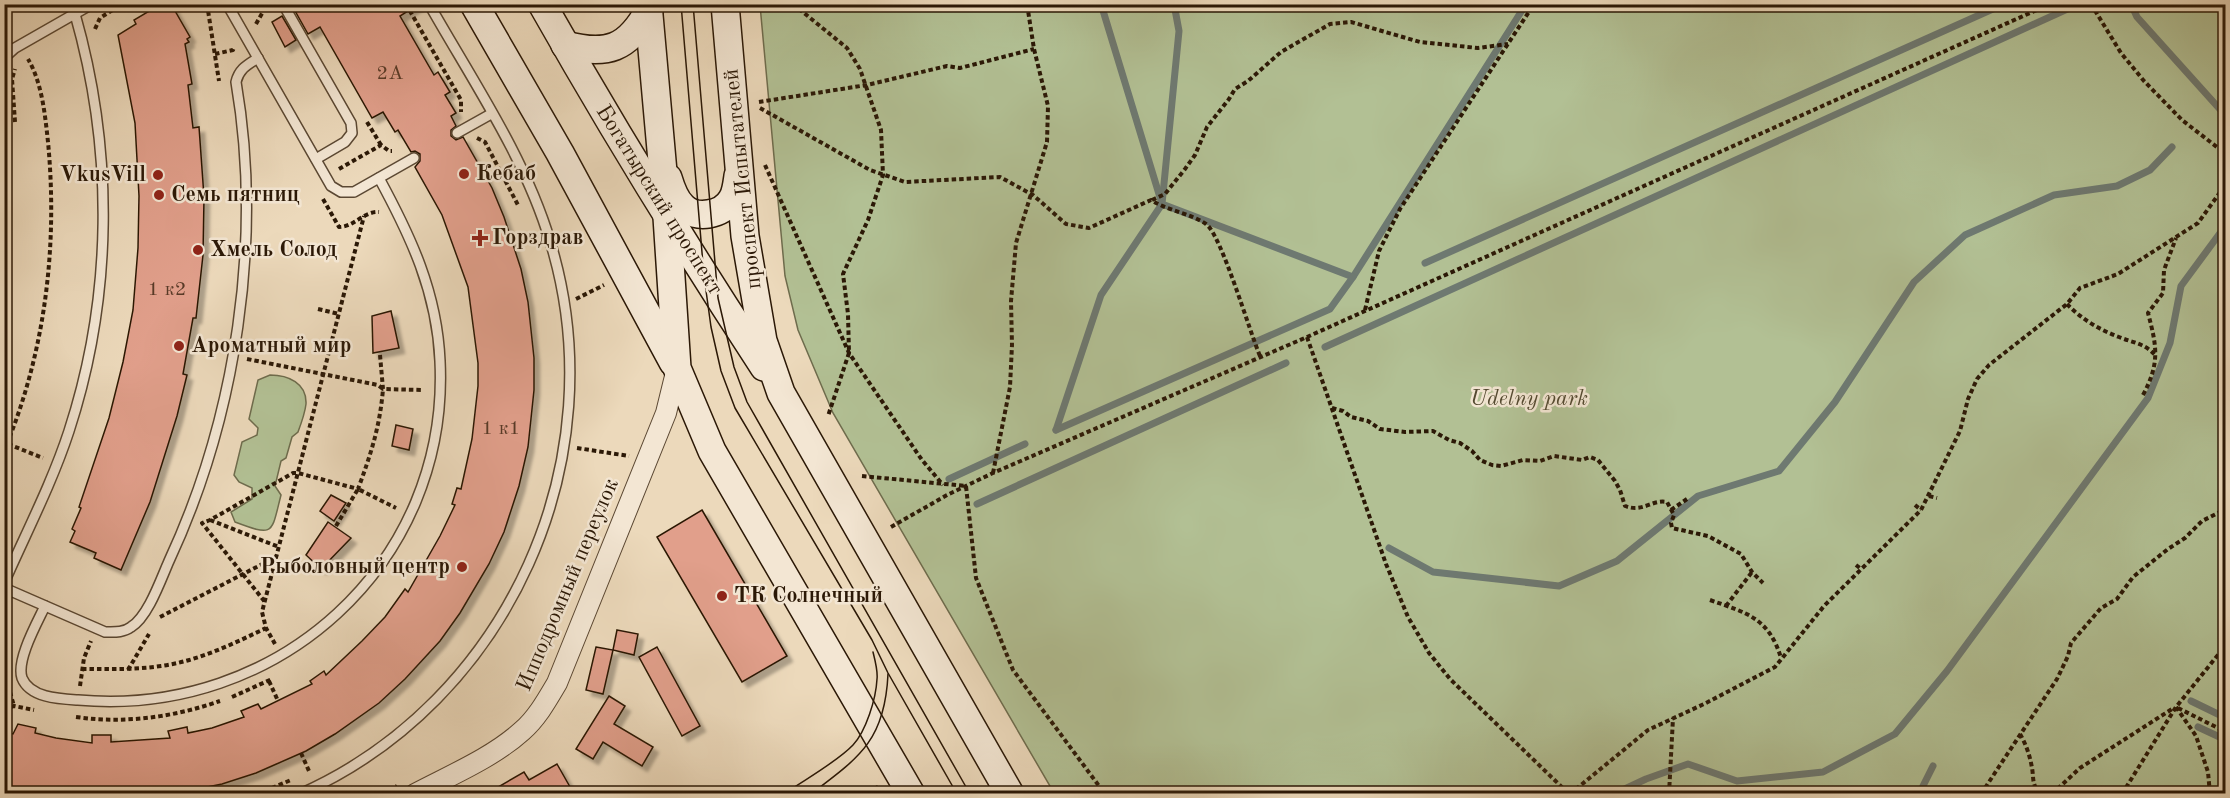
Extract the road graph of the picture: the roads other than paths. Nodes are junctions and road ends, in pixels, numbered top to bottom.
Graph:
1 (92, 4) edge
2 (227, 4) edge
3 (283, 4) edge
4 (429, 4) edge
5 (474, 4) edge
6 (542, 4) edge
7 (725, 4) edge
8 (649, 8) edge
9 (75, 14) junction
10 (565, 45) junction
11 (4, 58) edge
12 (258, 58) junction
13 (491, 114) junction
14 (457, 133) dead end
15 (414, 158) dead end
16 (316, 159) junction
17 (4, 164) edge
18 (663, 165) junction
19 (752, 166) junction
20 (379, 178) junction
21 (667, 217) junction
22 (4, 258) edge
23 (677, 368) junction
24 (781, 393) junction
25 (4, 583) edge
26 (4, 588) edge
27 (45, 606) junction
28 (408, 788) edge
29 (317, 790) edge
30 (302, 793) edge
31 (910, 794) edge
32 (1010, 794) edge

1 - 9 lane
2 - 12 lane
3 - 16 lane
4 - 13 lane
5 - 23 main road
6 - 10 main road, Богатырский проспект
7 - 19 main road, проспект Испытателей
8 - 10 main road
8 - 18 main road
9 - 11 lane
9 - 25 lane
10 - 21 main road, Богатырский проспект
12 - 16 lane
12 - 27 lane
13 - 14 lane
13 - 29 lane
15 - 20 lane
16 - 20 lane
17 - 22 lane
18 - 19 main road
18 - 21 main road
19 - 24 main road, проспект Испытателей
20 - 27 lane
21 - 23 main road
21 - 24 main road, Богатырский проспект
23 - 28 street, Ипподромный переулок
23 - 31 main road
24 - 32 main road, проспект Испытателей
26 - 27 lane
29 - 30 lane

